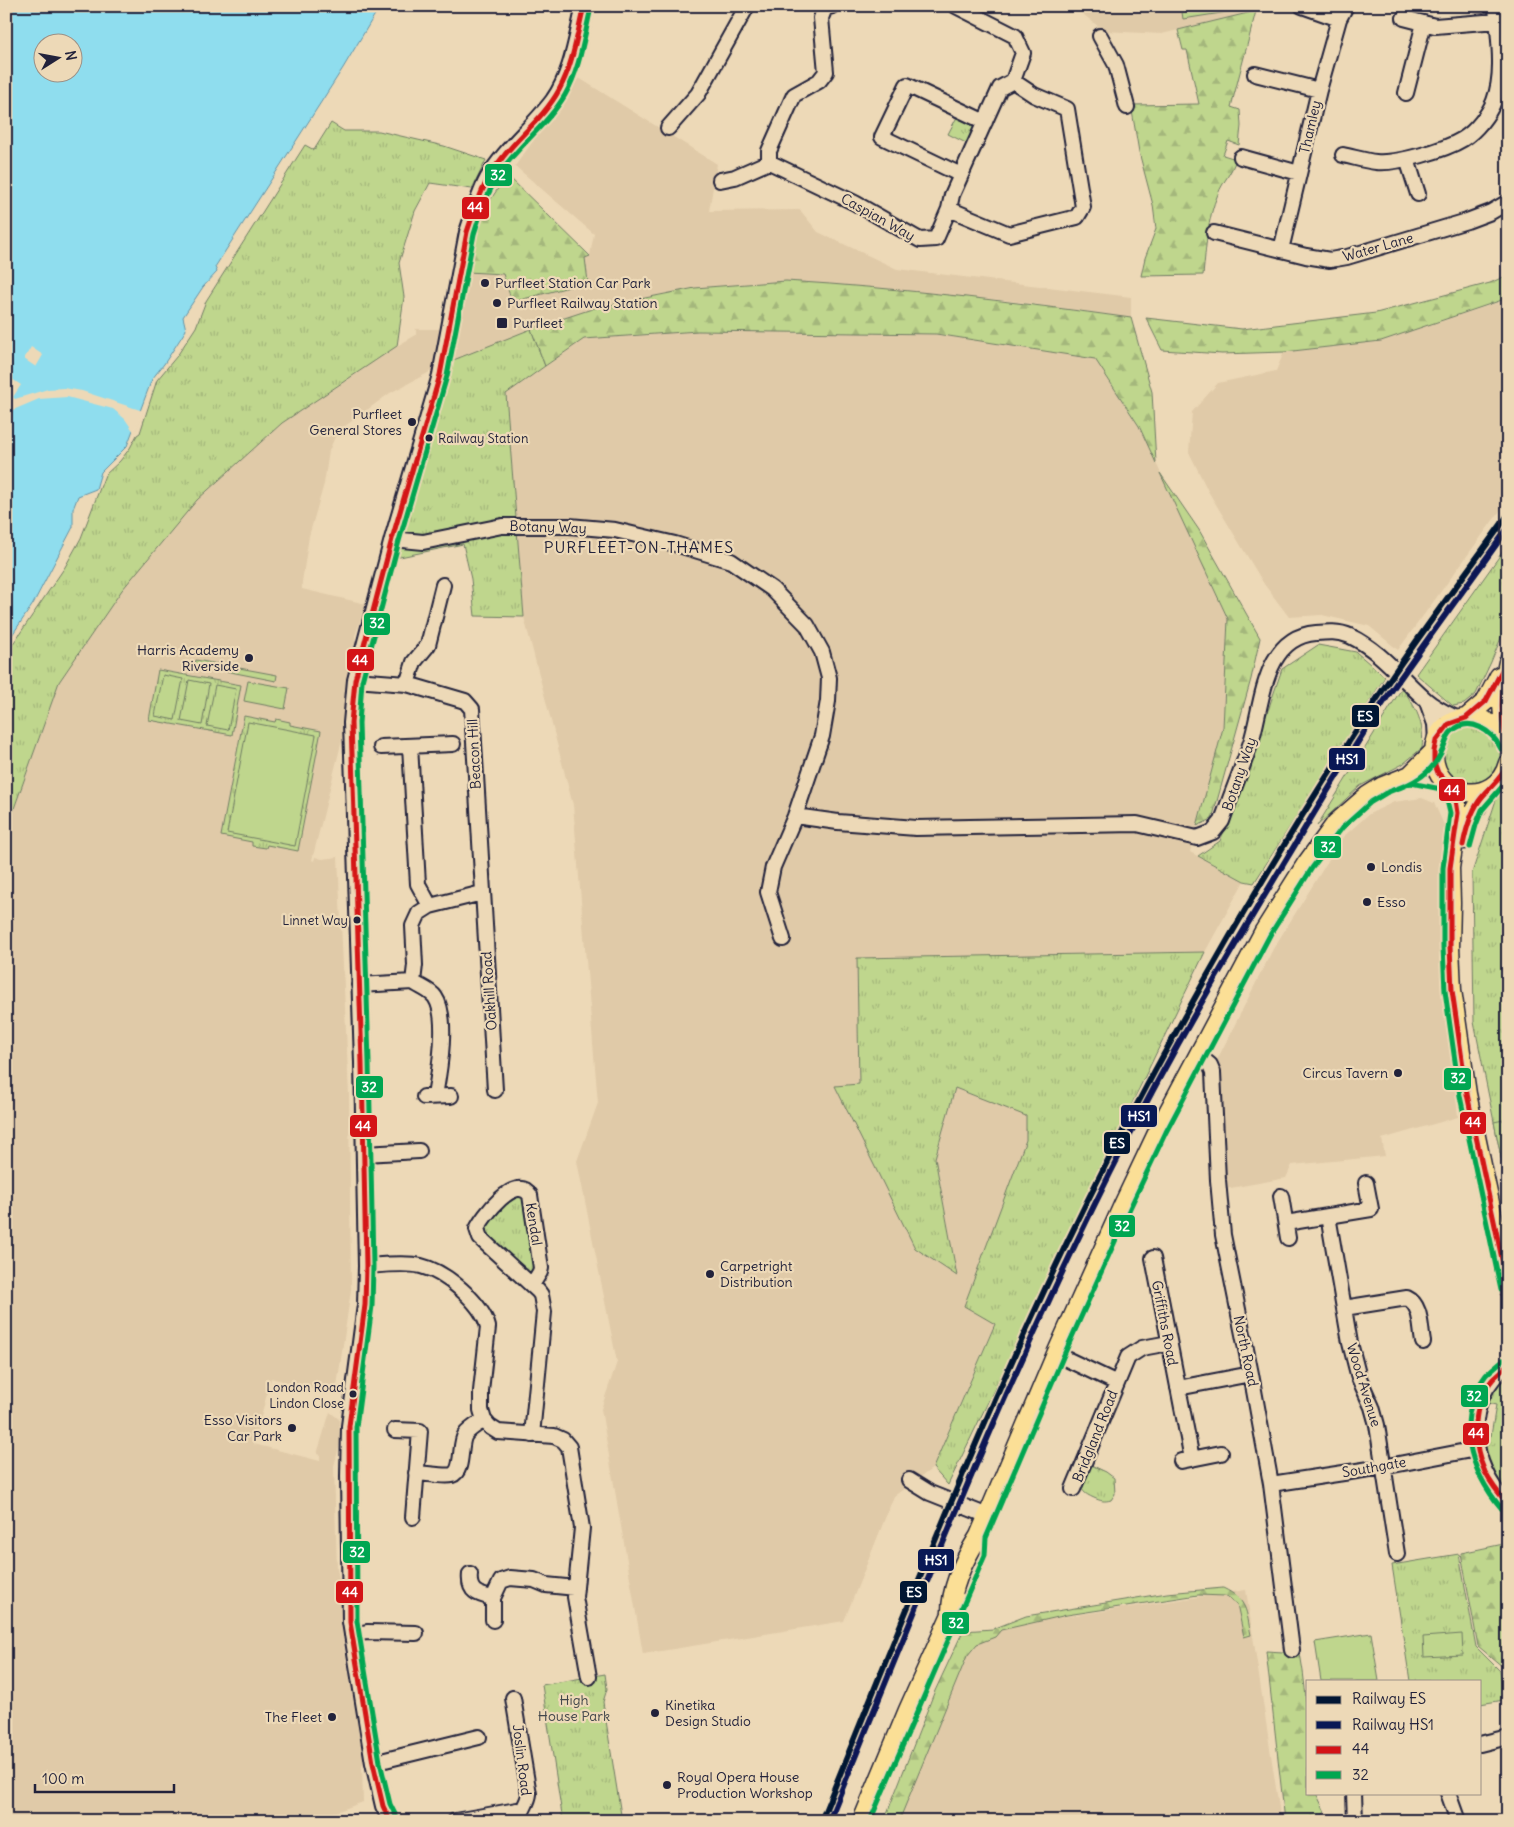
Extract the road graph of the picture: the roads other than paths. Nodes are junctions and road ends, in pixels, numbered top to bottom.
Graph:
1 (584, 6) edge
2 (747, 6) edge
3 (832, 6) edge
4 (956, 6) edge
5 (1302, 6) edge
6 (1496, 6) edge
7 (1342, 12) edge
8 (1404, 18) dead end
9 (1497, 22) junction
10 (1424, 23) junction
11 (1100, 36) dead end
12 (1255, 74) dead end
13 (1013, 81) junction
14 (1319, 90) junction
15 (1406, 93) dead end
16 (1127, 107) dead end
17 (984, 122) junction
18 (668, 128) dead end
19 (1342, 154) dead end
20 (1241, 157) dead end
21 (1407, 159) junction
22 (769, 162) junction
23 (1299, 173) junction
24 (961, 175) junction
25 (720, 180) dead end
26 (1418, 194) dead end
27 (1508, 202) edge
28 (948, 209) junction
29 (1214, 233) dead end
30 (1281, 250) junction
31 (392, 539) junction
32 (443, 585) dead end
33 (1508, 660) edge
34 (355, 680) junction
35 (407, 684) junction
36 (1423, 698) junction
37 (1462, 719) junction
38 (1506, 742) edge
39 (452, 744) dead end
40 (410, 746) junction
41 (1435, 746) junction
42 (381, 748) dead end
43 (1508, 763) edge
44 (1410, 775) junction
45 (1448, 784) junction
46 (1492, 787) junction
47 (795, 816) junction
48 (482, 892) junction
49 (1451, 903) junction
50 (430, 906) junction
51 (783, 939) dead end
52 (413, 982) junction
53 (359, 985) junction
54 (1199, 1056) junction
55 (496, 1090) dead end
56 (451, 1096) dead end
57 (419, 1151) dead end
58 (364, 1154) junction
59 (1366, 1183) dead end
60 (1281, 1196) dead end
61 (1328, 1216) junction
62 (1286, 1223) junction
63 (1288, 1238) dead end
64 (1153, 1258) dead end
65 (366, 1266) junction
66 (532, 1285) junction
67 (1508, 1288) edge
68 (1344, 1308) junction
69 (1423, 1342) dead end
70 (1169, 1343) junction
71 (1056, 1354) junction
72 (1508, 1365) edge
73 (1251, 1374) junction
74 (1117, 1383) junction
75 (1178, 1388) junction
76 (484, 1420) junction
77 (395, 1430) dead end
78 (532, 1435) junction
79 (1476, 1449) junction
80 (1221, 1453) dead end
81 (1383, 1467) junction
82 (416, 1473) junction
83 (909, 1480) dead end
84 (1271, 1484) junction
85 (1073, 1489) dead end
86 (1508, 1504) edge
87 (988, 1516) junction
88 (412, 1517) dead end
89 (1397, 1554) dead end
90 (470, 1574) dead end
91 (576, 1588) junction
92 (494, 1598) junction
93 (493, 1620) dead end
94 (416, 1634) dead end
95 (352, 1635) junction
96 (1292, 1650) dead end
97 (589, 1677) dead end
98 (513, 1698) dead end
99 (479, 1737) dead end
100 (1504, 1738) dead end
101 (1482, 1744) edge
102 (373, 1763) junction
103 (1354, 1794) edge
104 (1448, 1794) edge
105 (520, 1816) edge
106 (390, 1821) edge
107 (455, 1821) edge
108 (862, 1821) edge
109 (1355, 1821) edge
110 (1458, 1821) edge

1 - 31 street
2 - 18 street
3 - 22 street
4 - 13 street
5 - 7 street
6 - 9 street
7 - 14 street, Thamley
8 - 10 street
9 - 10 street
9 - 21 street
10 - 15 street
11 - 16 street
12 - 14 street
13 - 17 street
13 - 28 street
14 - 23 street, Thamley
17 - 24 street
17 - 24 street
19 - 21 street
20 - 23 street
21 - 26 street
22 - 25 street
22 - 28 street, Caspian Way
23 - 30 street, Thamley
24 - 28 street
27 - 30 street, Water Lane
29 - 30 street, Water Lane
31 - 34 street
31 - 47 street, Botany Way
32 - 35 street
33 - 37 main road
33 - 38 main road
34 - 35 street, Beacon Hill
34 - 53 street
35 - 48 street, Beacon Hill
36 - 37 street, Botany Way
36 - 41 street, Botany Way
36 - 47 street, Botany Way
37 - 38 main road
37 - 41 main road
39 - 40 street
40 - 42 street
40 - 50 street
41 - 44 main road
41 - 45 main road
43 - 46 main road
44 - 45 main road
44 - 54 main road
45 - 46 main road
45 - 49 main road
46 - 49 main road
47 - 51 street, Botany Way
48 - 50 street
48 - 55 street, Oakhill Road
49 - 67 main road
50 - 52 street
52 - 53 street
52 - 56 street
53 - 58 street
54 - 71 main road
54 - 73 street, North Road
57 - 58 street
58 - 65 street
59 - 61 street
60 - 62 street
61 - 62 street
61 - 68 street, Wood Avenue
62 - 63 street
64 - 70 street, Griffiths Road
65 - 76 street
65 - 95 street
66 - 66 street, Kendal
66 - 78 street, Kendal
68 - 69 street
68 - 81 street, Wood Avenue
70 - 74 street, Bridgland Road
70 - 75 street, Griffiths Road
71 - 74 street, Bridgland Road
71 - 87 main road
72 - 79 street
73 - 75 street
73 - 84 street, North Road
74 - 85 street, Bridgland Road
75 - 80 street, Griffiths Road
76 - 78 street
76 - 82 street
77 - 82 street
78 - 91 street
79 - 81 street, Southgate
79 - 86 street
81 - 84 street, Southgate
81 - 89 street, Wood Avenue
82 - 88 street
83 - 87 street
84 - 96 street, North Road
87 - 108 main road
90 - 92 street
91 - 92 street
91 - 97 street
92 - 93 street
94 - 95 street
95 - 102 street
98 - 105 street, Joslin Road
99 - 102 street
100 - 101 street
102 - 106 street
103 - 109 street
104 - 110 street
105 - 107 street

